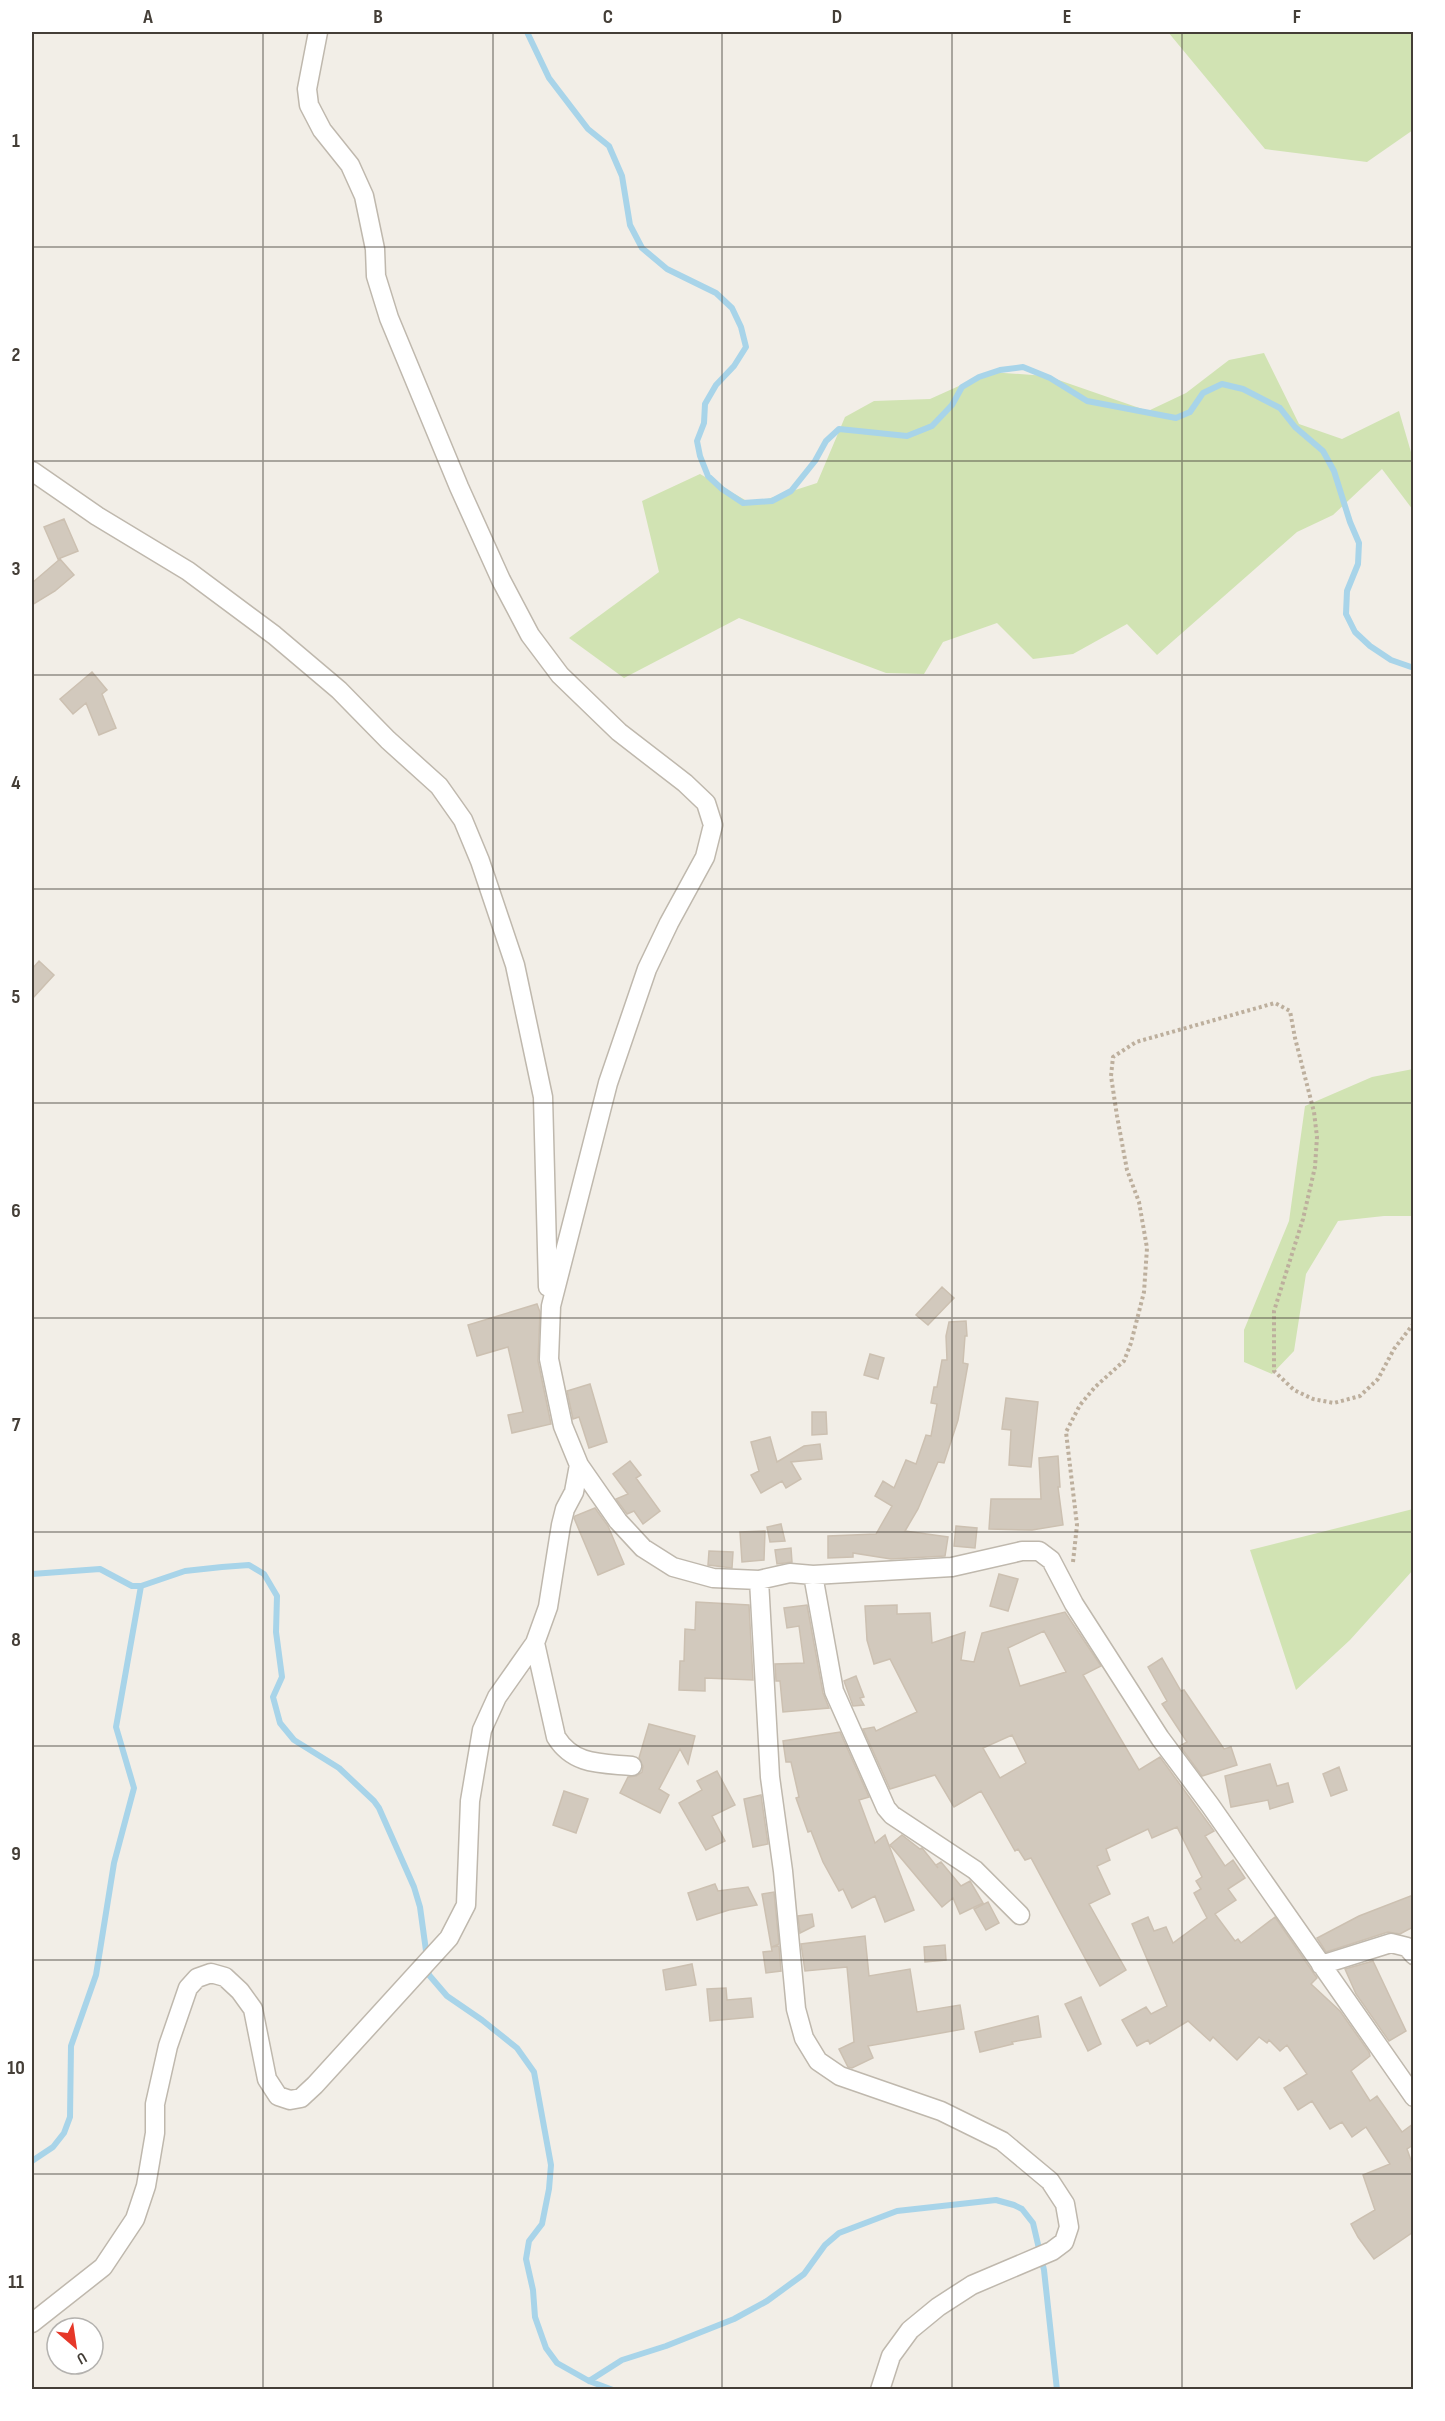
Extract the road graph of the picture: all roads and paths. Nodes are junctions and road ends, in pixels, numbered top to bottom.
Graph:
1 (318, 32) edge
2 (32, 471) edge
3 (550, 1306) junction
4 (1413, 1323) edge
5 (579, 1465) junction
6 (813, 1575) junction
7 (1059, 1575) junction
8 (759, 1580) junction
9 (536, 1643) junction
10 (632, 1766) dead end
11 (1020, 1915) dead end
12 (1413, 1955) edge
13 (1321, 1965) junction
14 (1413, 2097) edge
15 (32, 2323) edge
16 (880, 2390) edge

1 - 3 street
2 - 3 street
3 - 5 street
4 - 7 path
5 - 8 street
5 - 9 street
6 - 7 street
6 - 8 street
6 - 11 street
7 - 13 street
8 - 16 street
9 - 10 street
9 - 15 street
12 - 13 street
13 - 14 street

